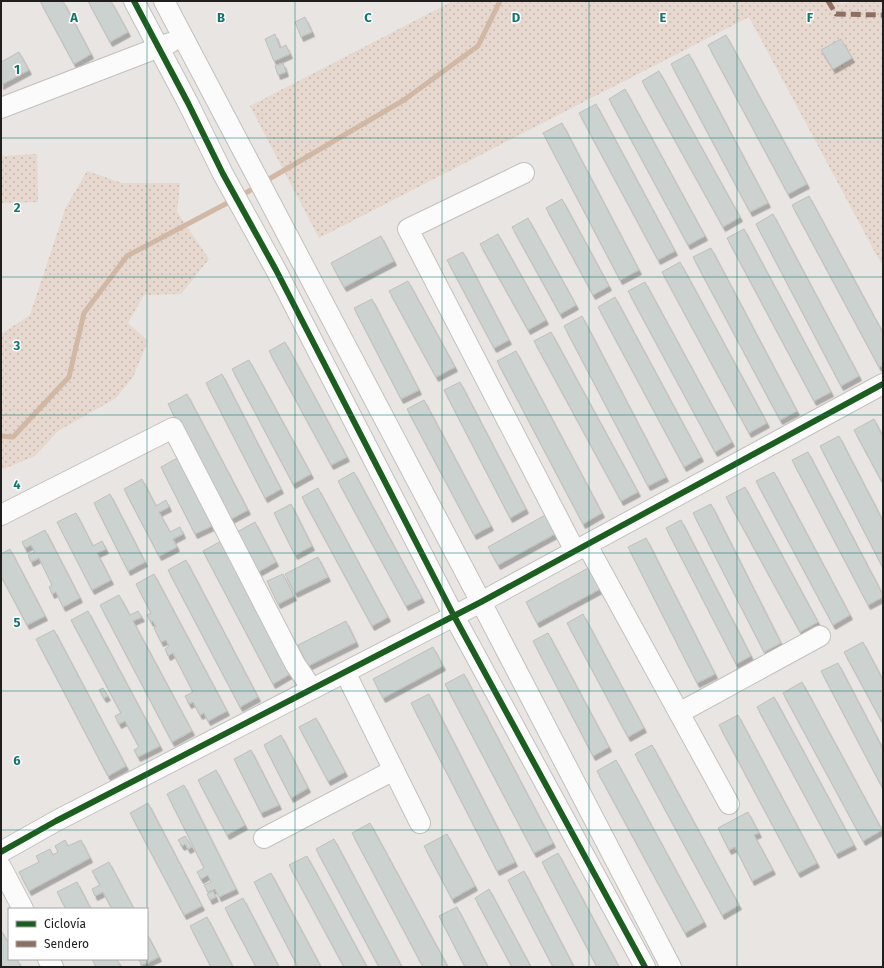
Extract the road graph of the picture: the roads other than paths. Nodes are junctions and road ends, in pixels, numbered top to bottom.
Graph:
1 (134, 1) edge
2 (164, 1) edge
3 (183, 38) junction
4 (159, 47) junction
5 (1, 108) edge
6 (524, 173) dead end
7 (883, 384) edge
8 (1, 515) edge
9 (581, 548) junction
10 (481, 602) junction
11 (454, 616) junction
12 (820, 636) dead end
13 (345, 672) junction
14 (312, 689) junction
15 (679, 713) junction
16 (394, 770) junction
17 (729, 804) dead end
18 (420, 823) dead end
19 (264, 838) dead end
20 (1, 852) edge
21 (1, 867) edge
22 (22, 908) edge
23 (645, 967) edge
24 (671, 967) edge

1 - 4 street
2 - 3 street
3 - 4 street
3 - 10 street
4 - 5 street
4 - 11 street
6 - 9 street
7 - 9 street
8 - 14 street
9 - 10 street
9 - 15 street
10 - 11 street
10 - 24 street
11 - 13 street
11 - 23 street
12 - 15 street
13 - 14 street
13 - 16 street
14 - 20 street
15 - 17 street
16 - 18 street
16 - 19 street
21 - 22 street

